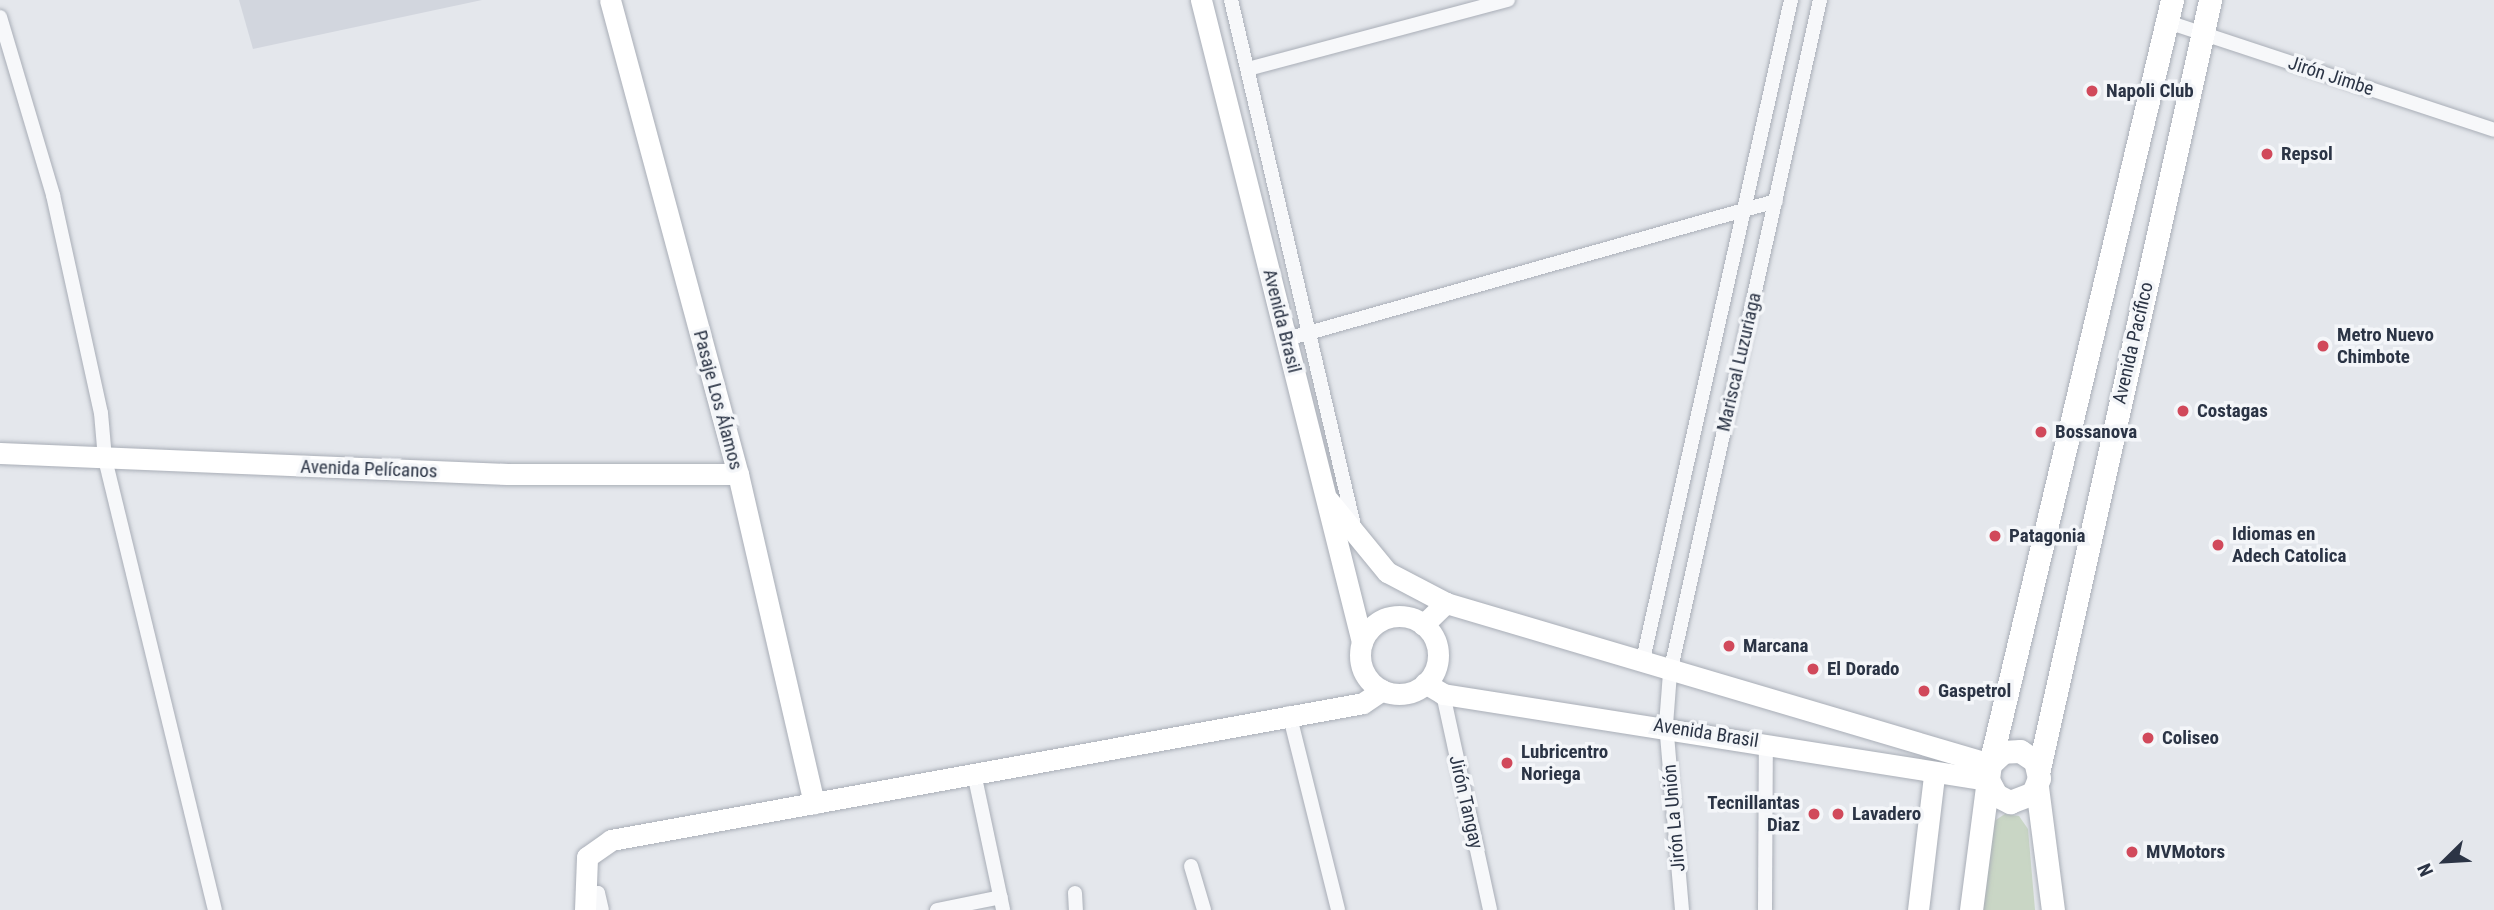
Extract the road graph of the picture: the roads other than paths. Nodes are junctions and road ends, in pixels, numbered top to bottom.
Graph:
1 (610, 0) edge
2 (1202, 0) edge
3 (1231, 0) edge
4 (1508, 0) edge
5 (1791, 0) edge
6 (1820, 0) edge
7 (2210, 0) edge
8 (2170, 11) edge
9 (0, 17) edge
10 (2203, 33) junction
11 (1248, 69) junction
12 (2494, 130) edge
13 (1776, 201) junction
14 (1744, 210) junction
15 (1312, 332) junction
16 (1287, 339) junction
17 (0, 453) edge
18 (105, 459) junction
19 (738, 474) junction
20 (1324, 496) junction
21 (1356, 535) junction
22 (1387, 572) junction
23 (1446, 603) junction
24 (1420, 622) junction
25 (1362, 642) junction
26 (1642, 664) junction
27 (1670, 673) junction
28 (1434, 688) junction
29 (1382, 690) junction
30 (1289, 713) junction
31 (1666, 725) junction
32 (1766, 743) junction
33 (1989, 772) junction
34 (974, 773) junction
35 (1934, 775) junction
36 (2038, 778) junction
37 (814, 803) junction
38 (1191, 866) dead end
39 (2050, 878) junction
40 (1076, 893) dead end
41 (1002, 903) edge
42 (590, 907) edge
43 (215, 910) edge
44 (937, 910) edge
45 (1076, 910) edge
46 (1204, 910) edge
47 (1338, 910) edge
48 (1490, 910) edge
49 (1682, 910) edge
50 (1765, 910) edge
51 (1918, 910) edge
52 (1971, 910) edge
53 (2053, 910) edge
54 (2061, 910) edge

1 - 19 main road, Pasaje Los Álamos
2 - 16 main road, Avenida Brasil
3 - 11 street
4 - 11 street
5 - 14 street, Mariscal Luzuriaga
6 - 13 street, Mariscal Luzuriaga
7 - 10 main road, Avenida Pacífico
8 - 10 street, Jirón Jimbe
8 - 33 main road, Avenida Pacífico
9 - 18 street
10 - 12 street, Jirón Jimbe
10 - 36 main road, Avenida Pacífico
11 - 15 street
13 - 14 street
13 - 27 street, Mariscal Luzuriaga
14 - 15 street
14 - 26 street, Mariscal Luzuriaga
15 - 16 street
15 - 21 street
16 - 20 main road, Avenida Brasil
17 - 18 main road, Avenida Pelícanos
18 - 19 main road, Avenida Pelícanos
18 - 43 street
19 - 37 main road, Pasaje Los Álamos
20 - 21 main road
20 - 25 main road, Avenida Brasil
21 - 22 main road
22 - 23 main road
22 - 24 main road
23 - 24 main road
23 - 26 main road
24 - 25 main road
24 - 28 main road
25 - 29 main road
26 - 27 main road
27 - 31 street, Mariscal Luzuriaga
27 - 33 main road
28 - 29 main road
28 - 31 main road, Avenida Brasil
28 - 48 street, Jirón Tangay
29 - 30 main road
30 - 34 main road
30 - 47 street
31 - 32 main road, Avenida Brasil
31 - 49 street, Jirón La Unión
32 - 35 main road, Avenida Brasil
32 - 50 street
33 - 35 main road, Avenida Brasil
33 - 36 main road
33 - 36 main road
33 - 52 main road, Avenida Pacífico
34 - 37 main road
34 - 41 street
35 - 51 main road
36 - 39 main road, Avenida Pacífico
37 - 42 main road
38 - 46 street
39 - 53 main road, Avenida Pacífico
39 - 54 main road
40 - 45 street
41 - 44 street

